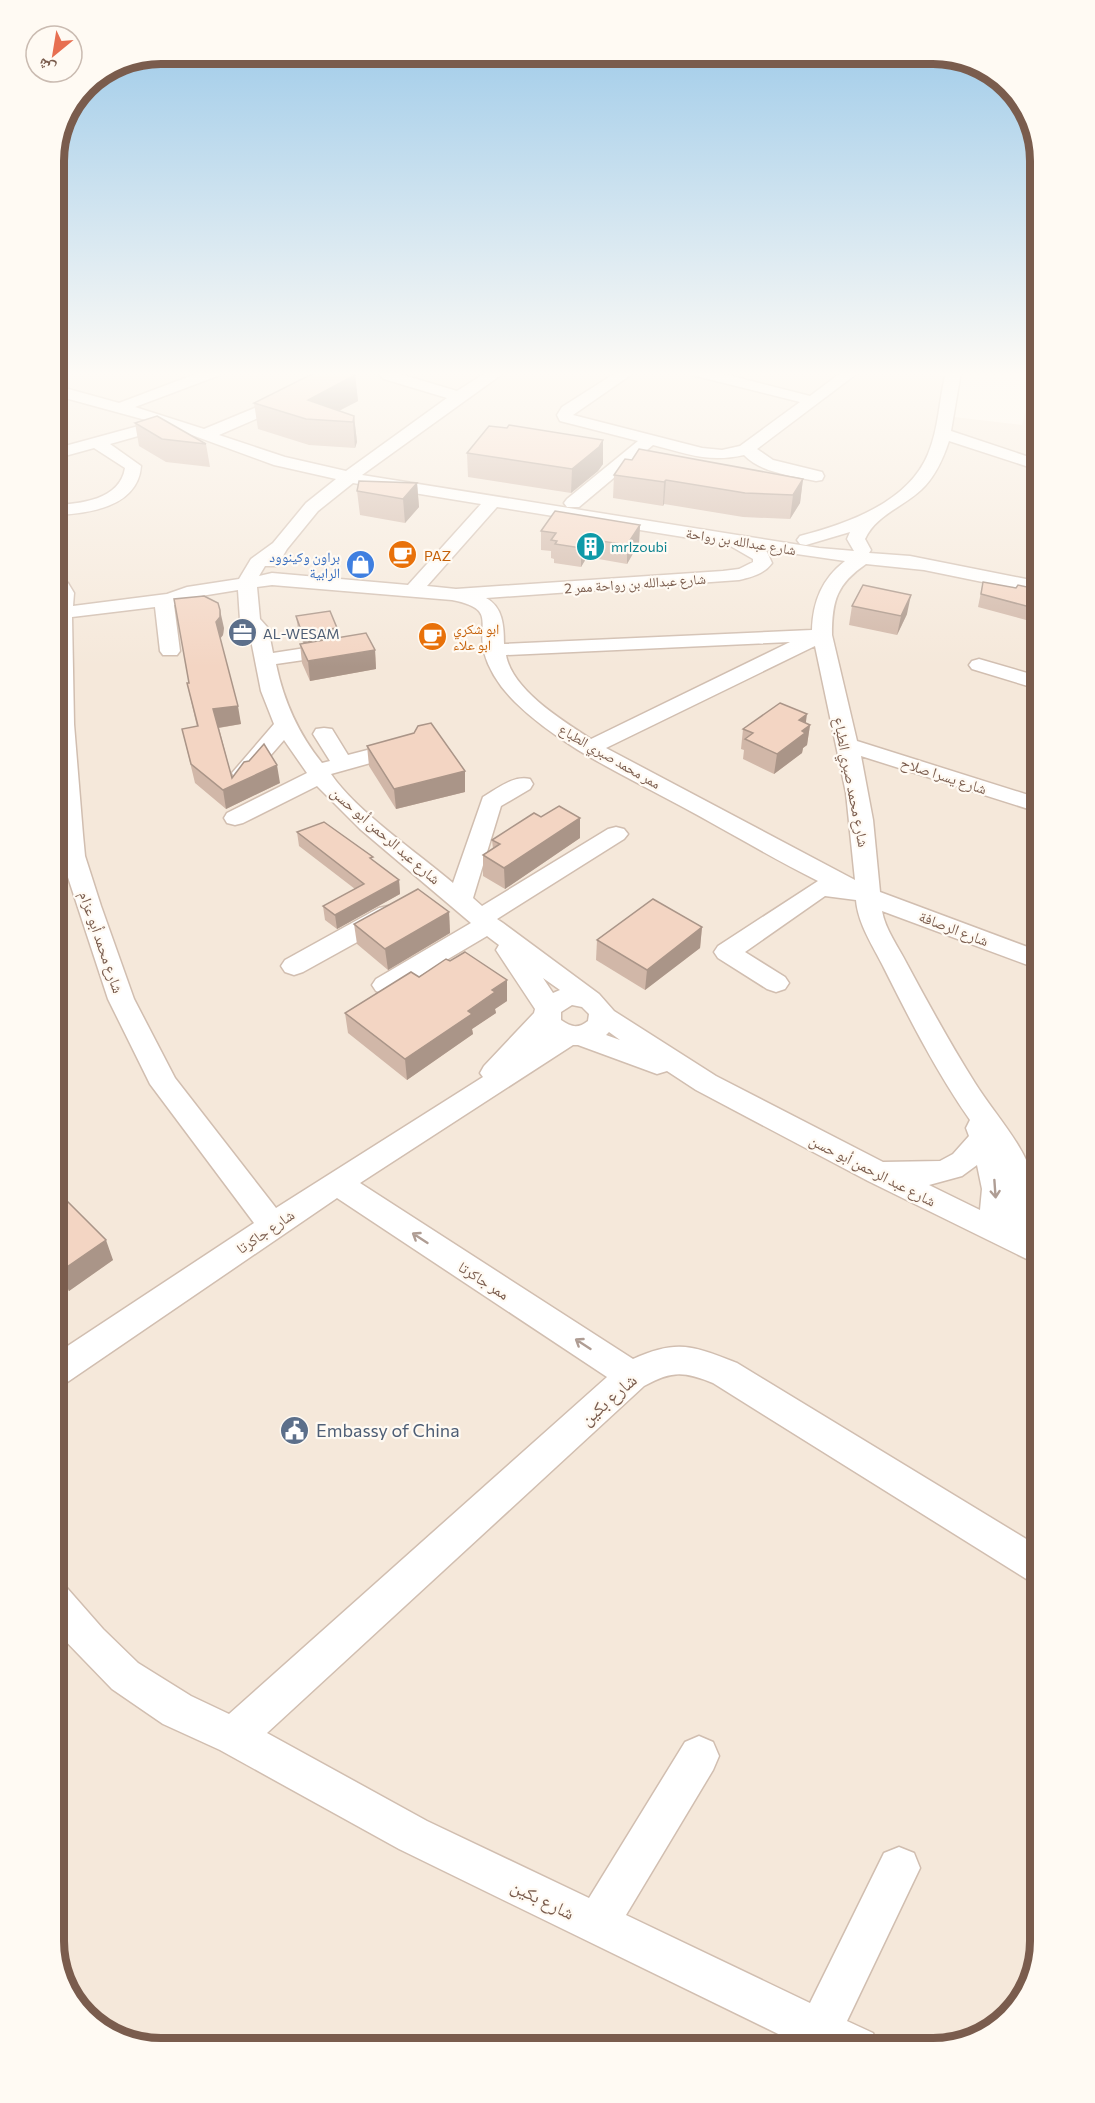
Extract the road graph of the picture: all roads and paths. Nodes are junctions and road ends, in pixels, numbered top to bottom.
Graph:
1 (133, 470) edge
2 (281, 470) edge
3 (333, 470) edge
4 (340, 470) edge
5 (357, 470) edge
6 (397, 470) edge
7 (614, 470) edge
8 (796, 470) edge
9 (927, 470) edge
10 (352, 474) junction
11 (816, 476) dead end
12 (423, 487) junction
13 (304, 494) junction
14 (493, 501) junction
15 (573, 504) junction
16 (65, 509) edge
17 (870, 519) junction
18 (726, 538) junction
19 (812, 547) junction
20 (861, 555) junction
21 (254, 586) junction
22 (1030, 586) edge
23 (412, 592) junction
24 (826, 592) junction
25 (458, 594) junction
26 (196, 599) junction
27 (167, 600) junction
28 (65, 613) edge
29 (254, 622) junction
30 (822, 635) junction
31 (353, 646) edge
32 (493, 650) junction
33 (170, 651) dead end
34 (265, 660) junction
35 (979, 665) dead end
36 (1030, 681) edge
37 (285, 725) junction
38 (324, 734) dead end
39 (847, 745) junction
40 (406, 746) edge
41 (591, 747) junction
42 (343, 764) junction
43 (243, 773) edge
44 (319, 773) junction
45 (522, 784) dead end
46 (1030, 803) edge
47 (235, 818) dead end
48 (616, 834) dead end
49 (65, 861) edge
50 (434, 895) junction
51 (866, 895) junction
52 (488, 924) junction
53 (1030, 957) edge
54 (294, 966) dead end
55 (776, 983) dead end
56 (385, 985) edge
57 (596, 1008) junction
58 (547, 1013) junction
59 (574, 1036) junction
60 (706, 1083) junction
61 (477, 1092) junction
62 (967, 1094) junction
63 (983, 1138) junction
64 (1014, 1167) junction
65 (878, 1173) junction
66 (337, 1183) junction
67 (1030, 1192) edge
68 (273, 1226) junction
69 (1002, 1235) junction
70 (1030, 1249) edge
71 (64, 1366) edge
72 (632, 1376) junction
73 (1030, 1561) edge
74 (64, 1613) edge
75 (234, 1736) junction
76 (699, 1756) dead end
77 (899, 1868) dead end
78 (596, 1925) junction
79 (819, 2031) junction
80 (834, 2038) edge

1 - 16 street
2 - 13 street
3 - 10 street, شارع عبدالله بن رواحة
4 - 10 street, شارع عبدالله بن رواحة
5 - 10 street, شارع عبد الرحمن أبو حسن
6 - 12 street
7 - 15 street
8 - 11 street
9 - 17 street
10 - 12 street, شارع عبدالله بن رواحة
10 - 13 street, شارع عبد الرحمن أبو حسن
12 - 13 street
12 - 14 street, شارع عبدالله بن رواحة
12 - 15 street, شارع عبدالله بن رواحة
13 - 21 street, شارع عبد الرحمن أبو حسن
14 - 18 street, شارع عبدالله بن رواحة
14 - 23 street
15 - 19 street, شارع عبدالله بن رواحة
17 - 19 street
17 - 20 street
18 - 19 street, شارع عبدالله بن رواحة
18 - 25 street, شارع عبدالله بن رواحة ممر 2
19 - 20 street, شارع عبدالله بن رواحة
19 - 24 street, شارع محمد صبري الطباع
20 - 22 street, شارع عبدالله بن رواحة
20 - 24 street
21 - 23 street, ممر محمد صبري الطباع
21 - 26 street
21 - 27 street
21 - 29 street, شارع عبد الرحمن أبو حسن
23 - 25 street, ممر محمد صبري الطباع
24 - 30 street, شارع محمد صبري الطباع
25 - 32 street, ممر محمد صبري الطباع
26 - 27 street
26 - 29 street
27 - 28 street
27 - 33 street
29 - 34 street, شارع عبد الرحمن أبو حسن
30 - 32 street
30 - 39 street, شارع محمد صبري الطباع
30 - 41 street
31 - 34 street
32 - 41 street, ممر محمد صبري الطباع
34 - 37 street, شارع عبد الرحمن أبو حسن
35 - 36 street
37 - 43 street
37 - 44 street, شارع عبد الرحمن أبو حسن
38 - 42 street
39 - 46 street, شارع يسرا صلاح
39 - 51 street, شارع محمد صبري الطباع
40 - 42 street
41 - 51 street, ممر محمد صبري الطباع
42 - 44 street
44 - 47 street
44 - 50 street, شارع عبد الرحمن أبو حسن
45 - 50 street
48 - 52 street
49 - 68 street, شارع محمد أبو عزام
50 - 52 street, شارع عبد الرحمن أبو حسن
50 - 54 street
51 - 53 street, شارع الرصافة
51 - 55 street
51 - 62 street, شارع محمد صبري الطباع
52 - 56 street
52 - 57 street, شارع عبد الرحمن أبو حسن
52 - 58 street, شارع عبد الرحمن أبو حسن
57 - 58 street
57 - 59 street
57 - 60 street, شارع عبد الرحمن أبو حسن
58 - 59 street
58 - 61 street, شارع جاكرتا
59 - 60 street, شارع عبد الرحمن أبو حسن
59 - 61 street, شارع جاكرتا
60 - 65 street, شارع عبد الرحمن أبو حسن
61 - 66 street, شارع جاكرتا
62 - 63 street, شارع محمد صبري الطباع
62 - 64 street, شارع محمد صبري الطباع
63 - 65 street
63 -> 69 street, شارع محمد صبري الطباع
64 - 67 street
64 - 69 street, شارع محمد صبري الطباع
65 - 69 street, شارع عبد الرحمن أبو حسن
66 - 68 street, شارع جاكرتا
72 -> 66 street, ممر جاكرتا
68 - 71 street, شارع جاكرتا
69 - 70 street, شارع عبد الرحمن أبو حسن
72 - 73 street, شارع بكين
72 - 75 street, شارع بكين
74 - 75 street, شارع بكين
75 - 78 street, شارع بكين
76 - 78 street
77 - 79 street
78 - 79 street, شارع بكين
79 - 80 street, شارع بكين

